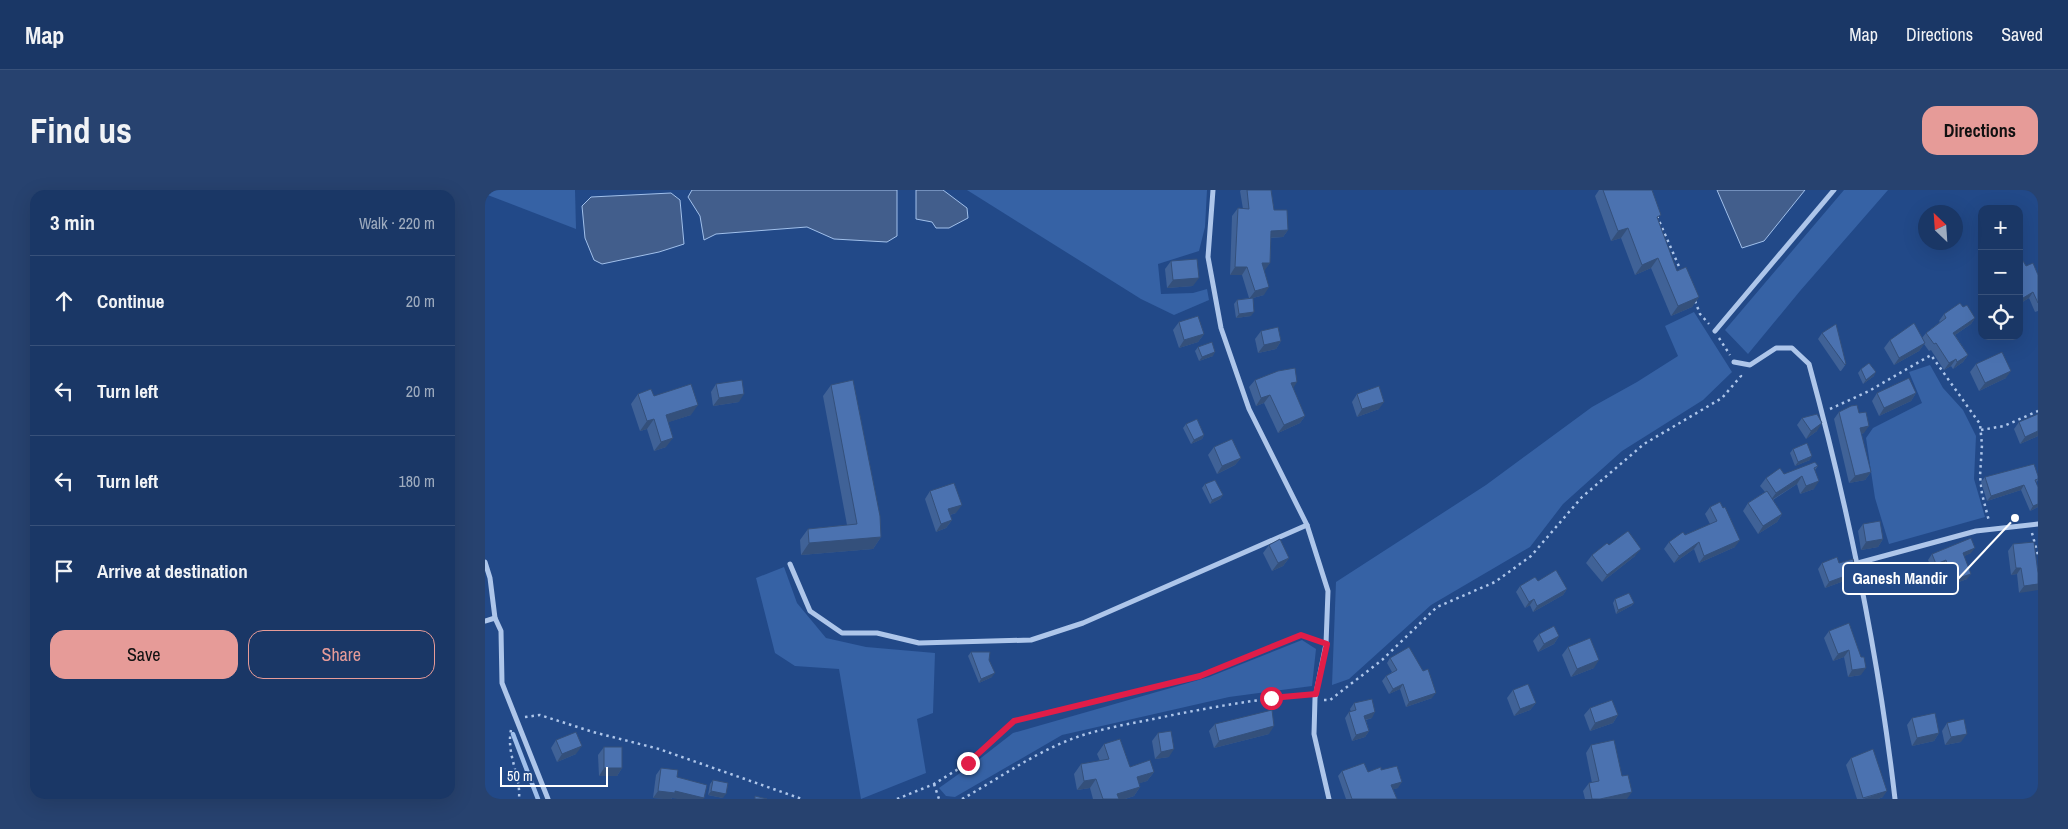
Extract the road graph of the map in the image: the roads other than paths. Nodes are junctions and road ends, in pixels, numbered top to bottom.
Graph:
1 (1213, 190) edge
2 (1834, 190) edge
3 (1715, 332) road end
4 (1734, 362) road end
5 (2038, 524) edge
6 (1307, 525) junction
7 (485, 562) edge
8 (790, 564) dead end
9 (1858, 564) junction
10 (495, 618) junction
11 (485, 621) edge
12 (548, 799) edge
13 (1329, 799) edge
14 (1895, 799) edge

1 - 6 street
2 - 3 street
4 - 9 street
5 - 9 street
6 - 8 street
6 - 13 street
7 - 10 street
9 - 14 street
10 - 11 street
10 - 12 street

